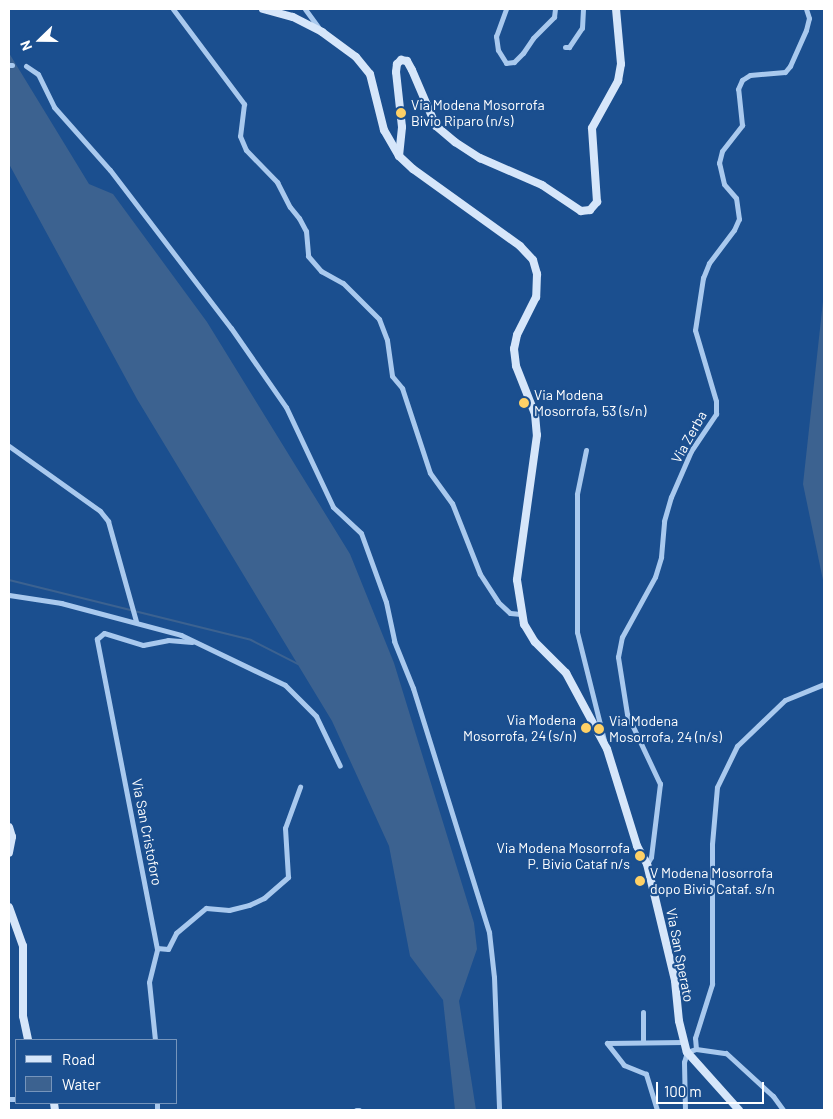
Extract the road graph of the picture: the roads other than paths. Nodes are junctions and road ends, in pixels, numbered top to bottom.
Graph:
1 (173, 9) edge
2 (263, 9) edge
3 (305, 9) edge
4 (506, 9) edge
5 (555, 9) edge
6 (583, 9) edge
7 (616, 9) edge
8 (806, 9) edge
9 (322, 32) junction
10 (565, 47) dead end
11 (26, 66) dead end
12 (399, 156) junction
13 (9, 446) edge
14 (586, 450) dead end
15 (9, 595) edge
16 (521, 614) junction
17 (135, 618) junction
18 (192, 642) junction
19 (824, 684) edge
20 (607, 748) junction
21 (340, 766) dead end
22 (300, 787) dead end
23 (9, 827) edge
24 (9, 853) edge
25 (647, 864) junction
26 (9, 907) edge
27 (157, 948) junction
28 (643, 1012) dead end
29 (28, 1039) edge
30 (155, 1039) edge
31 (643, 1042) junction
32 (684, 1042) junction
33 (696, 1048) junction
34 (687, 1052) junction
35 (498, 1110) edge
36 (657, 1110) edge
37 (685, 1110) edge
38 (739, 1110) edge
39 (783, 1110) edge

1 - 16 street
2 - 9 street, Via San Sperato
3 - 9 street
4 - 5 street
6 - 10 street
7 - 12 street
8 - 25 street, Via Zerba
9 - 12 street, Via San Sperato
11 - 35 street
12 - 16 street, Via San Sperato
13 - 17 street
14 - 20 street
15 - 17 street
16 - 20 street, Via San Sperato
17 - 18 street
18 - 21 street
18 - 27 street, Via San Cristoforo
19 - 33 street
20 - 25 street, Via San Sperato
22 - 27 street
23 - 24 street
25 - 32 street, Via San Sperato
26 - 29 street
27 - 30 street, Via San Cristoforo
28 - 31 street
31 - 32 street
31 - 36 street
32 - 34 street, Via San Sperato
33 - 34 street
33 - 39 street
34 - 37 street
34 - 38 street

